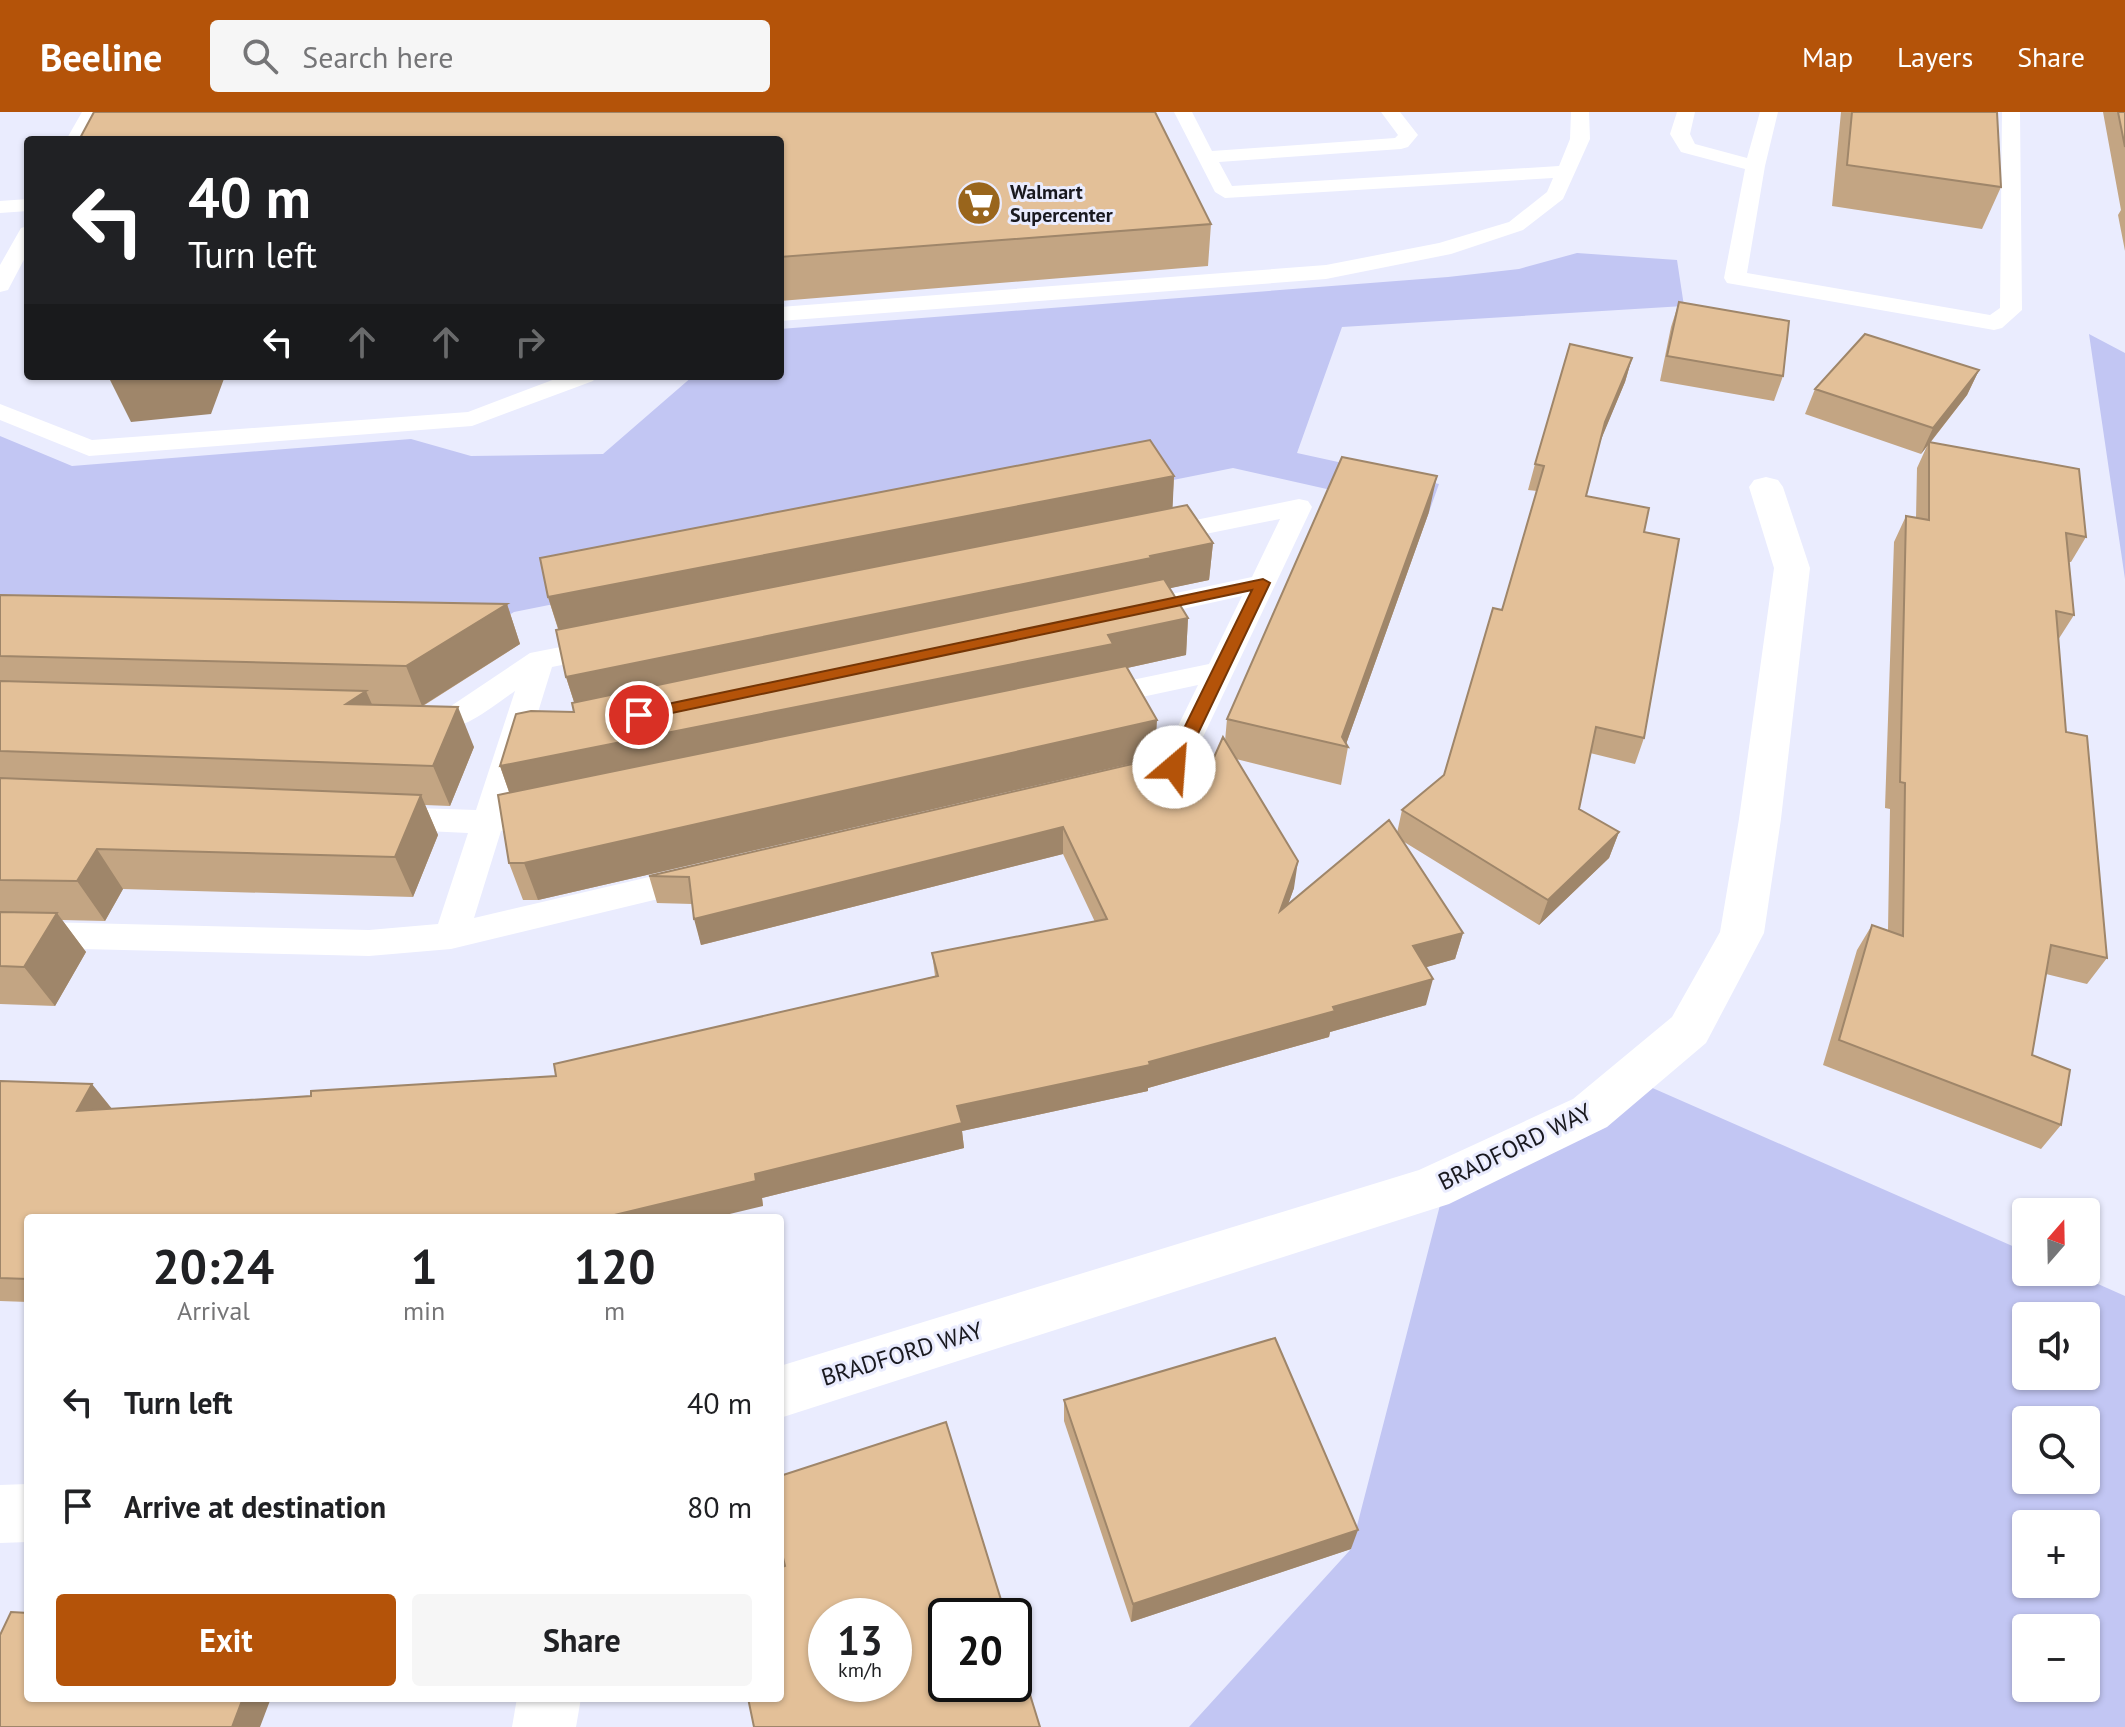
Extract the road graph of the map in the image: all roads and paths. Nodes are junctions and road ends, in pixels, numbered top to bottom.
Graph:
1 (91, 112) edge
2 (1183, 112) edge
3 (1390, 112) edge
4 (1580, 112) edge
5 (1686, 112) edge
6 (1769, 112) edge
7 (2011, 112) edge
8 (78, 136) edge
9 (1206, 157) junction
10 (1755, 166) junction
11 (1567, 171) junction
12 (24, 205) edge
13 (0, 207) edge
14 (24, 240) edge
15 (0, 285) edge
16 (784, 314) edge
17 (574, 380) edge
18 (0, 411) edge
19 (1766, 487) dead end
20 (1128, 542) edge
21 (1263, 583) junction
22 (1107, 616) edge
23 (633, 641) edge
24 (540, 660) junction
25 (1222, 671) junction
26 (1066, 703) edge
27 (388, 718) edge
28 (545, 735) edge
29 (514, 741) junction
30 (1112, 781) edge
31 (582, 802) edge
32 (347, 816) edge
33 (489, 822) junction
34 (728, 871) edge
35 (0, 934) edge
36 (451, 936) junction
37 (784, 1391) edge
38 (24, 1513) edge
39 (0, 1514) edge
40 (548, 1702) edge
41 (544, 1727) edge

1 - 8 lane
2 - 9 lane
3 - 9 lane
4 - 11 lane
5 - 10 lane
6 - 10 lane
7 - 10 lane
9 - 11 lane
11 - 16 lane
12 - 13 lane
14 - 15 lane
17 - 18 lane
19 - 37 street, BRADFORD WAY
20 - 21 lane
21 - 22 lane
21 - 25 lane
23 - 24 lane
24 - 27 lane
24 - 29 lane
25 - 26 lane
25 - 30 lane
28 - 29 lane
29 - 33 lane
31 - 33 lane
32 - 33 lane
33 - 36 lane
34 - 36 lane
35 - 36 lane
38 - 39 street
40 - 41 street

